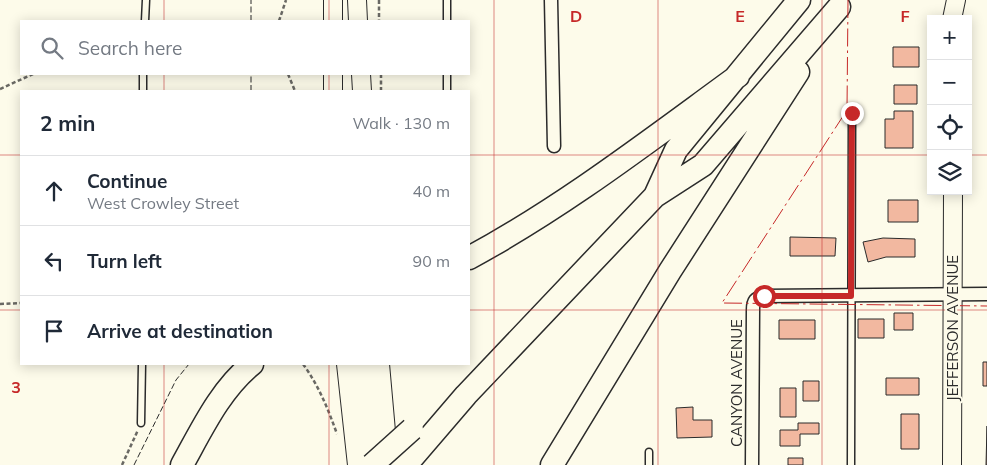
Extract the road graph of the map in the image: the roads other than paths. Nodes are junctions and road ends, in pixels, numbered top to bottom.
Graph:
1 (146, 0) edge
2 (333, 0) edge
3 (357, 0) edge
4 (447, 0) edge
5 (551, 0) edge
6 (799, 0) edge
7 (956, 0) edge
8 (842, 4) edge
9 (953, 15) edge
10 (144, 20) edge
11 (333, 20) edge
12 (358, 20) edge
13 (447, 20) edge
14 (143, 75) edge
15 (333, 75) edge
16 (361, 75) edge
17 (447, 75) edge
18 (738, 76) junction
19 (143, 90) edge
20 (333, 90) edge
21 (362, 90) edge
22 (447, 90) edge
23 (852, 113) dead end
24 (554, 146) dead end
25 (952, 195) edge
26 (655, 196) junction
27 (470, 257) edge
28 (952, 294) junction
29 (987, 294) edge
30 (851, 296) junction
31 (142, 365) edge
32 (251, 365) edge
33 (346, 365) edge
34 (365, 365) edge
35 (380, 365) edge
36 (466, 394) junction
37 (141, 423) road end
38 (649, 452) dead end
39 (410, 462) edge
40 (182, 465) edge
41 (357, 465) edge
42 (373, 465) edge
43 (389, 465) edge
44 (552, 465) edge
45 (649, 465) edge
46 (752, 465) edge
47 (851, 465) edge
48 (952, 465) edge

1 - 10 lane
2 - 11 street
3 - 12 street
4 - 13 lane
5 - 24 street
6 - 18 highway
7 - 9 street
8 - 26 highway
8 - 44 highway
14 - 19 lane
15 - 20 street
16 - 21 street
17 - 22 lane
18 - 26 highway
18 - 27 highway
23 - 30 lane
25 - 28 street, JEFFERSON AVENUE
26 - 36 highway
28 - 29 street
28 - 30 street
28 - 48 street, JEFFERSON AVENUE
30 - 46 street, CANYON AVENUE
30 - 47 lane
31 - 37 lane
32 - 40 highway
33 - 41 street
34 - 42 highway
35 - 43 street
36 - 39 highway
36 - 42 highway, bridge
38 - 45 lane

